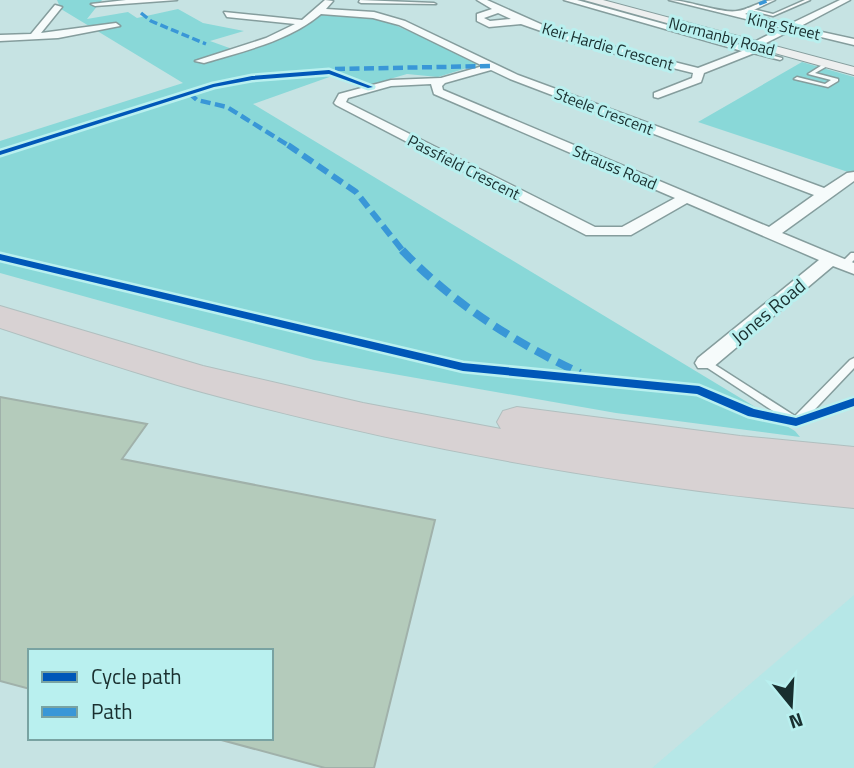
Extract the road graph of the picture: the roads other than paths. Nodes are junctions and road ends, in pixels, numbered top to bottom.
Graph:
1 (173, 0) edge
2 (330, 0) edge
3 (362, 0) edge
4 (481, 0) edge
5 (568, 0) edge
6 (590, 0) edge
7 (625, 0) edge
8 (673, 0) edge
9 (770, 0) edge
10 (808, 0) edge
11 (846, 0) edge
12 (691, 2) edge
13 (136, 3) junction
14 (96, 4) dead end
15 (433, 4) dead end
16 (609, 5) junction
17 (58, 7) dead end
18 (748, 9) junction
19 (500, 10) junction
20 (321, 12) junction
21 (141, 13) dead end
22 (227, 13) dead end
23 (735, 15) junction
24 (524, 21) junction
25 (305, 23) junction
26 (116, 26) dead end
27 (789, 28) junction
28 (33, 37) junction
29 (0, 38) edge
30 (574, 39) junction
31 (852, 41) edge
32 (206, 44) dead end
33 (756, 48) junction
34 (558, 49) dead end
35 (609, 50) junction
36 (224, 53) junction
37 (589, 55) dead end
38 (780, 59) dead end
39 (200, 61) dead end
40 (827, 64) junction
41 (493, 65) junction
42 (699, 71) junction
43 (854, 71) edge
44 (797, 79) dead end
45 (441, 81) junction
46 (658, 94) dead end
47 (852, 176) dead end
48 (825, 194) junction
49 (687, 197) junction
50 (771, 233) junction
51 (846, 262) edge
52 (0, 294) edge
53 (0, 317) edge
54 (854, 362) edge
55 (705, 363) joint
56 (854, 464) edge
57 (854, 490) edge

1 - 13 street
2 - 20 street
3 - 15 lane
4 - 19 street, Keir Hardie Crescent
5 - 33 street
6 - 16 street, Normanby Road
7 - 16 street
8 - 12 street, King Street
9 - 18 street
10 - 18 lane
11 - 27 street
12 - 23 street, King Street
13 - 14 street
13 - 21 street
16 - 33 street, Normanby Road
17 - 28 street
18 - 23 street
19 - 24 street, Keir Hardie Crescent
19 - 24 street
20 - 25 street
20 - 41 street, Steele Crescent
22 - 25 street
23 - 27 street, King Street
24 - 30 street, Keir Hardie Crescent
25 - 36 street
26 - 28 street
27 - 31 street, King Street
27 - 33 street
28 - 29 street
30 - 34 street
30 - 35 street, Keir Hardie Crescent
32 - 36 street
33 - 38 lane
33 - 40 street, Normanby Road
33 - 42 street
35 - 37 street
35 - 42 street, Keir Hardie Crescent
36 - 39 street
40 - 43 street, Normanby Road
40 - 44 lane
41 - 45 street
41 - 48 street, Steele Crescent
42 - 46 street
45 - 49 street, Strauss Road
45 - 49 street, Passfield Crescent
47 - 48 street
48 - 50 street
49 - 50 street, Strauss Road
50 - 51 street, Strauss Road
51 - 55 street, Jones Road
52 - 56 highway
53 - 57 highway
54 - 55 lane

